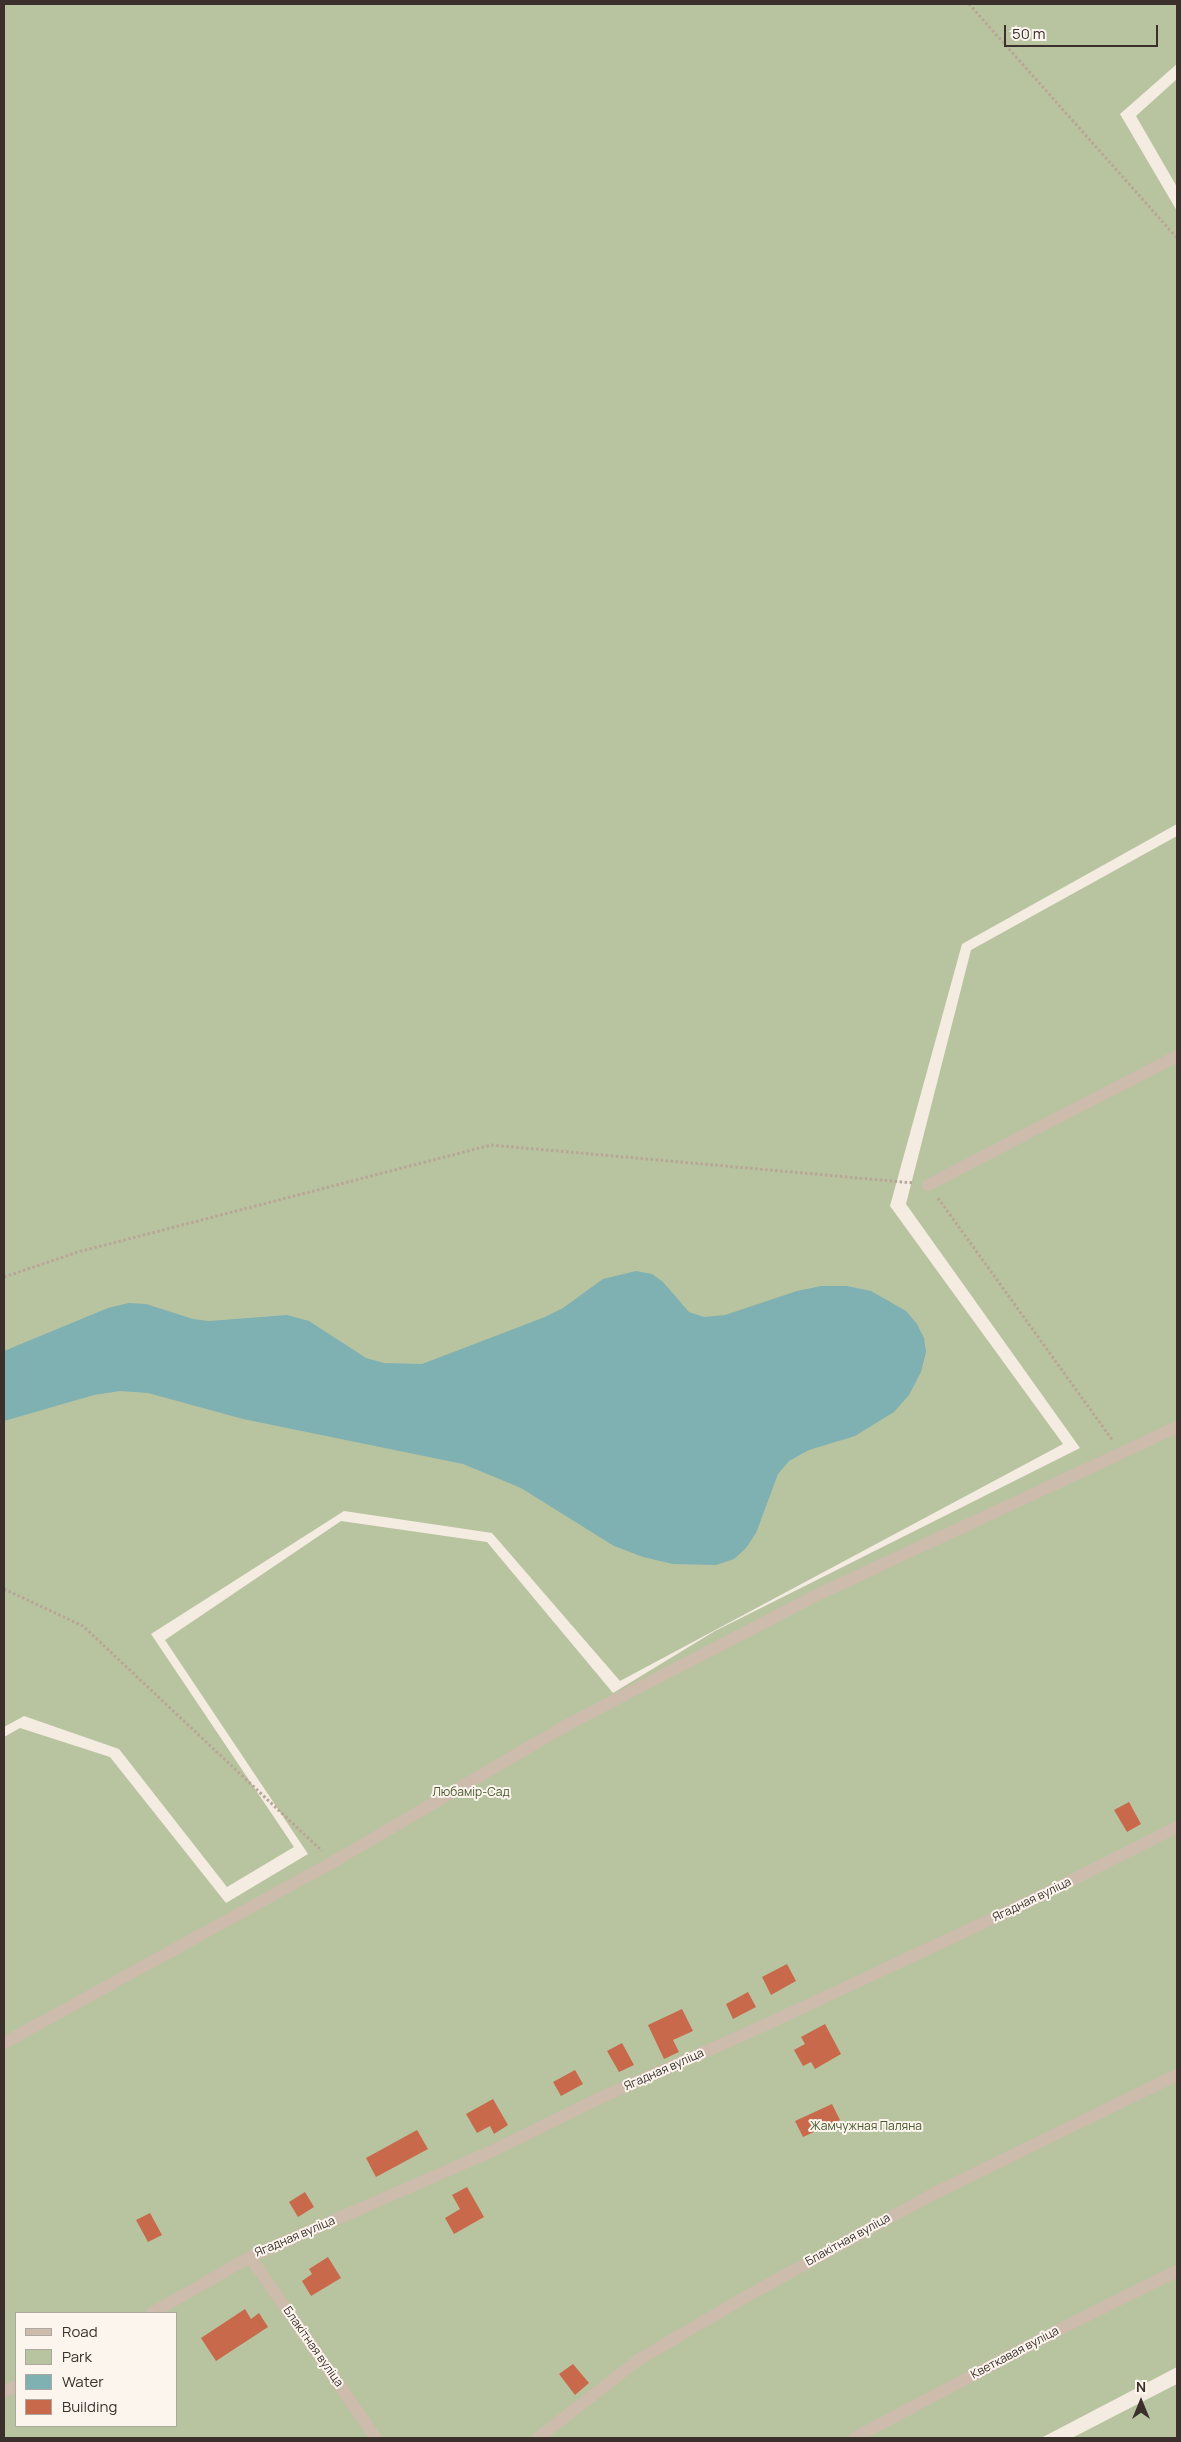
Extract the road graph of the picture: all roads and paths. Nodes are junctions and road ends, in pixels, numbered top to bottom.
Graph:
1 (969, 4) edge
2 (1177, 238) edge
3 (1177, 1056) edge
4 (928, 1185) junction
5 (4, 1277) edge
6 (1177, 1427) edge
7 (1122, 1453) junction
8 (4, 1589) edge
9 (1177, 1827) edge
10 (333, 1862) junction
11 (4, 2043) edge
12 (1177, 2074) edge
13 (250, 2257) junction
14 (1177, 2271) edge
15 (154, 2312) edge
16 (376, 2438) edge
17 (538, 2438) edge
18 (854, 2438) edge

1 - 2 path
3 - 4 street
4 - 5 path
4 - 7 path
6 - 7 street
7 - 10 street
8 - 10 path
9 - 13 street, Ягадная вуліца
10 - 11 street
12 - 17 street, Блакітная вуліца
13 - 15 street, Ягадная вуліца
13 - 16 street, Блакітная вуліца
14 - 18 street, Кветкавая вуліца

